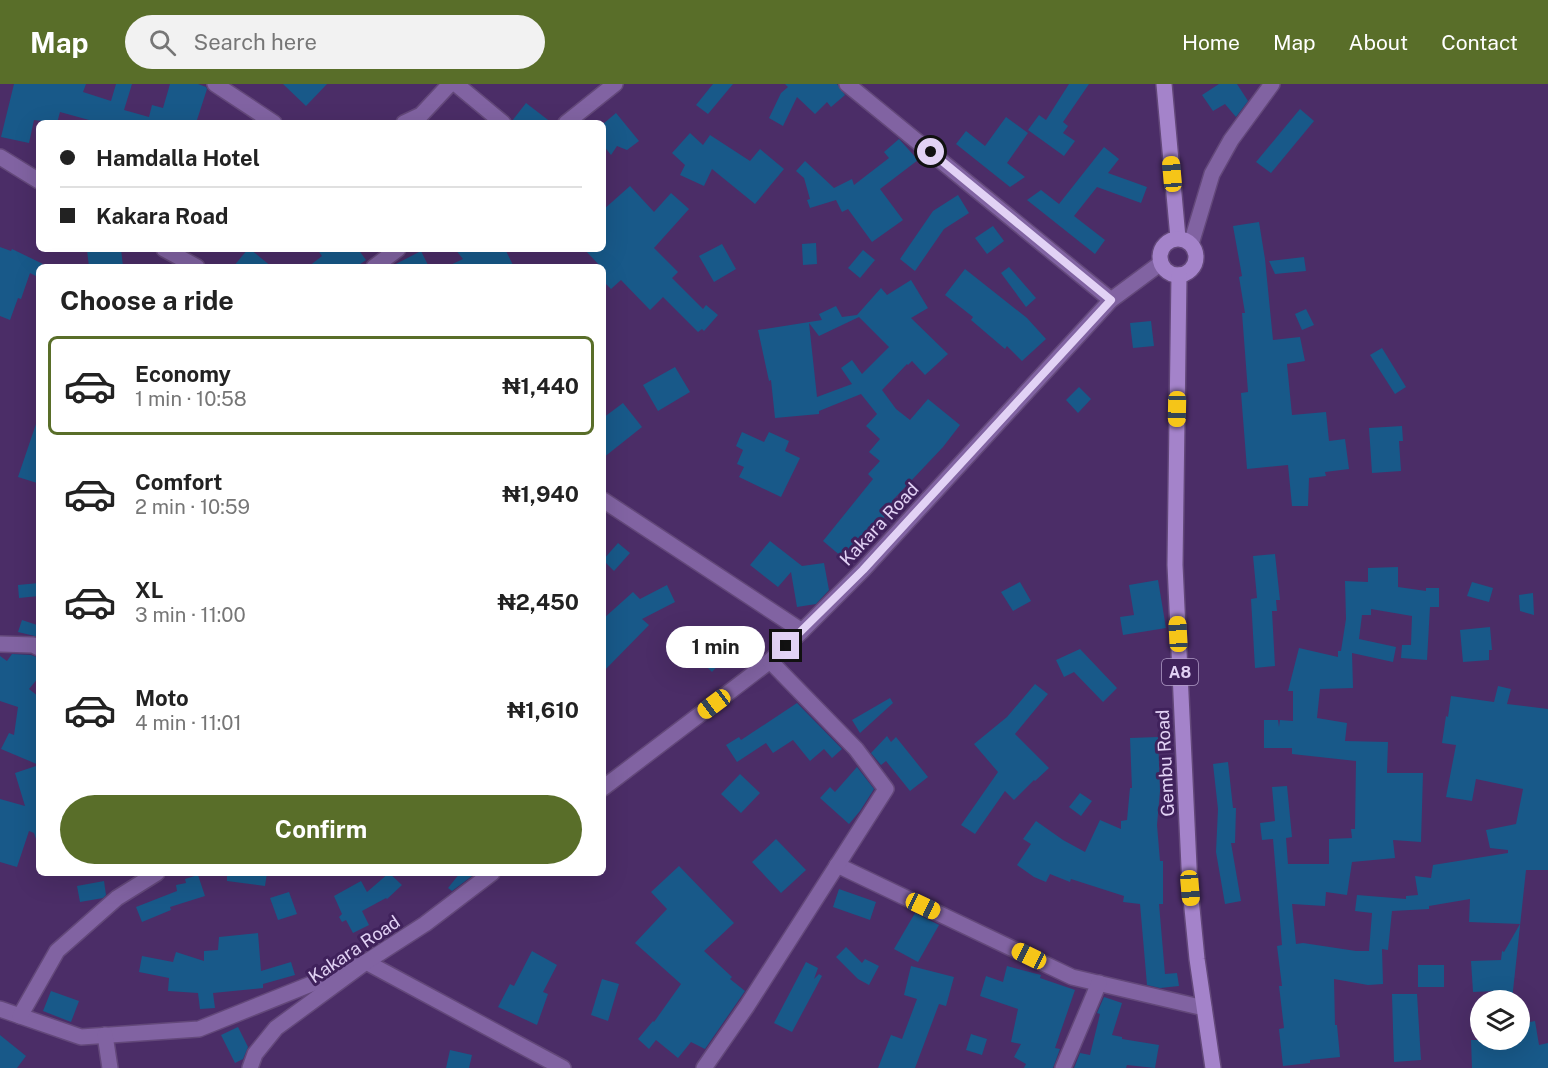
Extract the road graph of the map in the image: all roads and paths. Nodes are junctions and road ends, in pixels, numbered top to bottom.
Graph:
1 (215, 84) edge
2 (450, 84) edge
3 (456, 84) edge
4 (615, 84) edge
5 (847, 84) edge
6 (1272, 84) edge
7 (1167, 85) edge
8 (269, 120) edge
9 (410, 120) edge
10 (499, 120) edge
11 (570, 120) edge
12 (0, 157) edge
13 (36, 179) edge
14 (1184, 241) junction
15 (170, 252) edge
16 (394, 252) edge
17 (1161, 263) junction
18 (192, 264) edge
19 (378, 264) edge
20 (1179, 275) junction
21 (1111, 300) junction
22 (606, 502) edge
23 (802, 631) junction
24 (0, 644) edge
25 (36, 646) edge
26 (770, 661) junction
27 (606, 786) edge
28 (837, 865) junction
29 (152, 876) edge
30 (488, 876) edge
31 (366, 962) junction
32 (1099, 983) junction
33 (1204, 1008) junction
34 (0, 1009) edge
35 (20, 1016) junction
36 (105, 1035) junction
37 (110, 1068) edge
38 (250, 1068) edge
39 (563, 1068) edge
40 (704, 1068) edge
41 (1063, 1068) edge
42 (1214, 1068) edge

1 - 8 street
2 - 9 street
3 - 10 street
4 - 11 street
5 - 21 street
6 - 14 street
7 - 14 main road
12 - 13 street
14 - 17 main road
14 - 20 main road
15 - 18 street
16 - 19 street
17 - 20 main road
17 - 21 street, Kakara Road
20 - 33 main road, Gembu Road / A8
21 - 23 street, Kakara Road
22 - 23 street
23 - 26 street, Kakara Road
24 - 25 street
26 - 27 street, Kakara Road
26 - 28 street
28 - 32 street
28 - 40 street
29 - 35 street
30 - 31 street, Kakara Road
31 - 36 street
31 - 38 street, Kakara Road
31 - 39 street
32 - 33 street
32 - 41 street
33 - 42 main road, Gembu Road / A8
34 - 35 street
35 - 36 street
36 - 37 street

